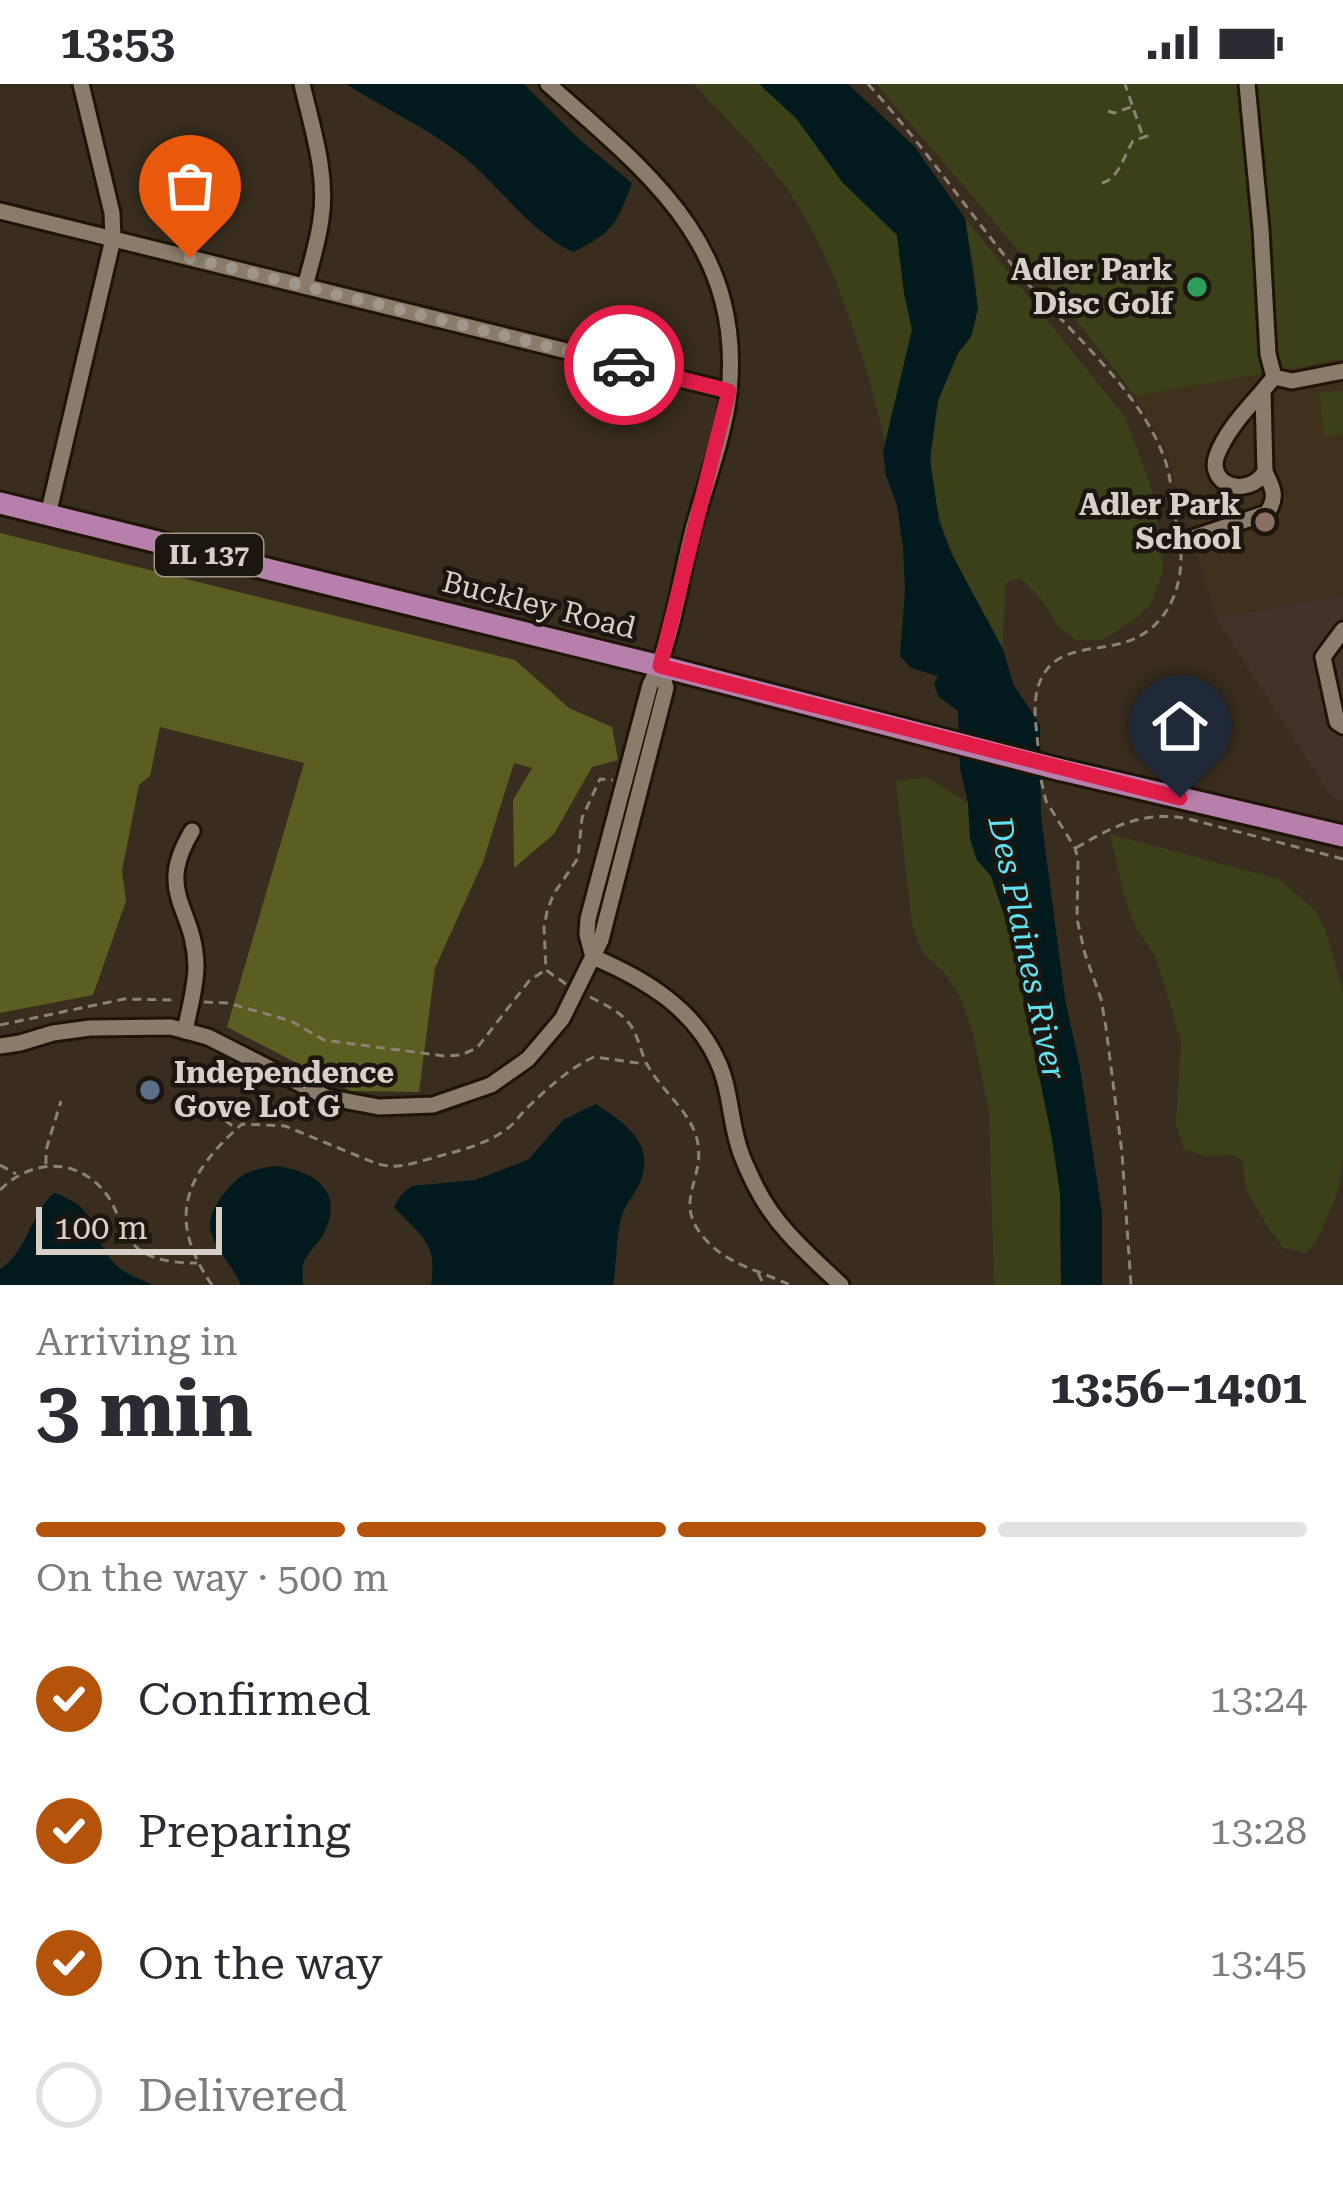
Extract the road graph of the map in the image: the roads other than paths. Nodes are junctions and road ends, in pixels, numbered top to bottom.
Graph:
1 (80, 84) edge
2 (302, 84) edge
3 (548, 84) edge
4 (1247, 84) edge
5 (0, 211) edge
6 (113, 238) junction
7 (305, 286) junction
8 (1343, 370) edge
9 (1274, 377) junction
10 (729, 391) junction
11 (1263, 392) junction
12 (1265, 472) junction
13 (0, 503) edge
14 (48, 514) junction
15 (1180, 542) road end
16 (1342, 636) edge
17 (655, 675) junction
18 (1343, 726) edge
19 (645, 738) junction
20 (192, 831) dead end
21 (1343, 836) edge
22 (593, 957) junction
23 (184, 1031) junction
24 (0, 1046) edge
25 (841, 1285) edge

1 - 6 street
2 - 7 street
3 - 10 street
4 - 9 street
5 - 6 street
6 - 7 street
6 - 14 street
7 - 10 street
8 - 9 street
9 - 11 street
10 - 17 street
11 - 12 street
11 - 12 street
12 - 15 street
13 - 14 main road, Buckley Road / IL 137
14 - 17 main road, Buckley Road / IL 137
16 - 18 street
17 - 19 street
17 - 21 main road, Buckley Road / IL 137, bridge
19 - 22 street
19 - 22 street
20 - 23 street
22 - 23 street
22 - 25 street
23 - 24 street

